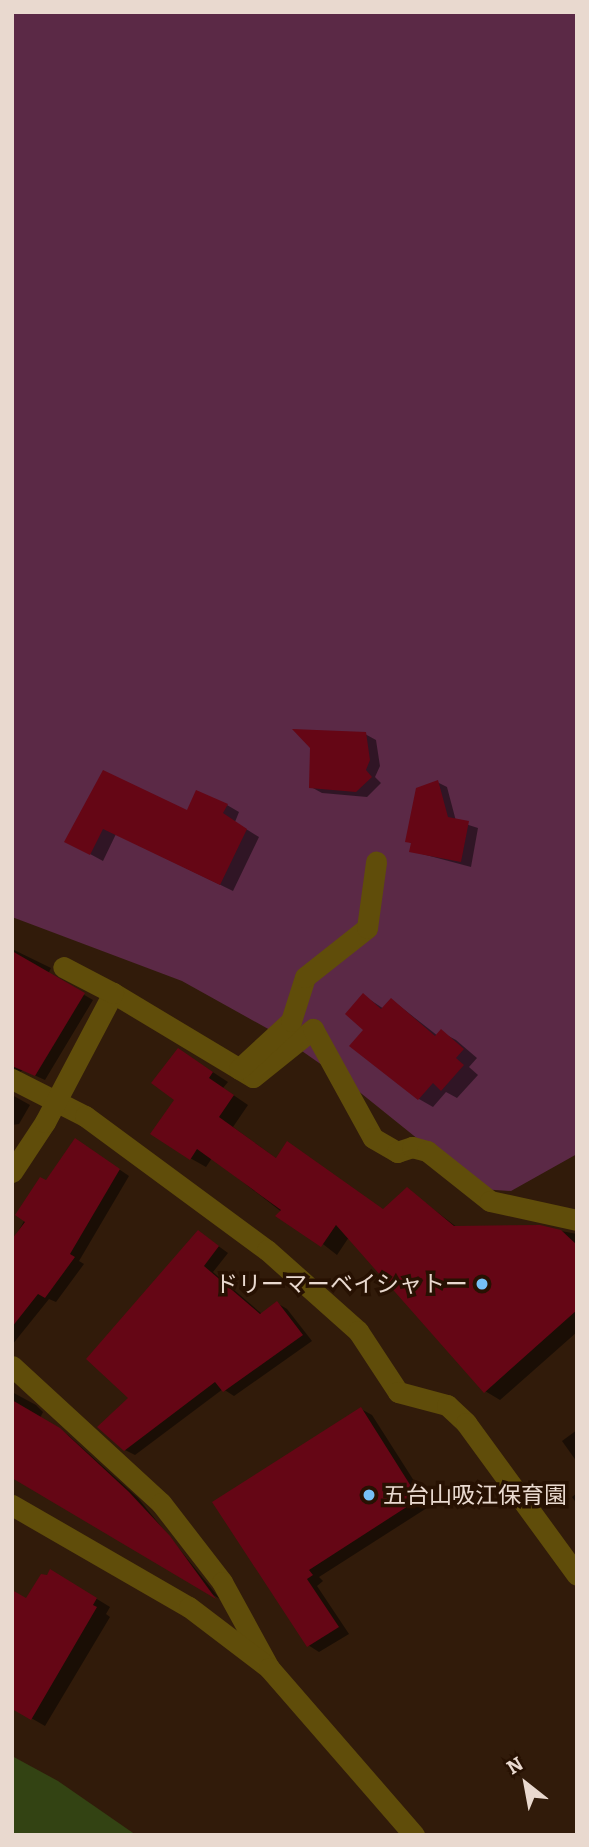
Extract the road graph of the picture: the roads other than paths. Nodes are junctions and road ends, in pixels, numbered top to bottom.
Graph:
1 (376, 862) dead end
2 (63, 967) dead end
3 (113, 993) junction
4 (239, 1069) junction
5 (12, 1079) edge
6 (57, 1100) junction
7 (12, 1172) edge
8 (577, 1220) edge
9 (12, 1366) edge
10 (12, 1505) edge
11 (577, 1575) edge
12 (269, 1668) junction
13 (414, 1835) edge

1 - 4 street
2 - 3 street
3 - 4 street
3 - 6 street
4 - 8 street
5 - 6 street
6 - 7 street
6 - 11 street
9 - 12 street
10 - 12 street
12 - 13 street

